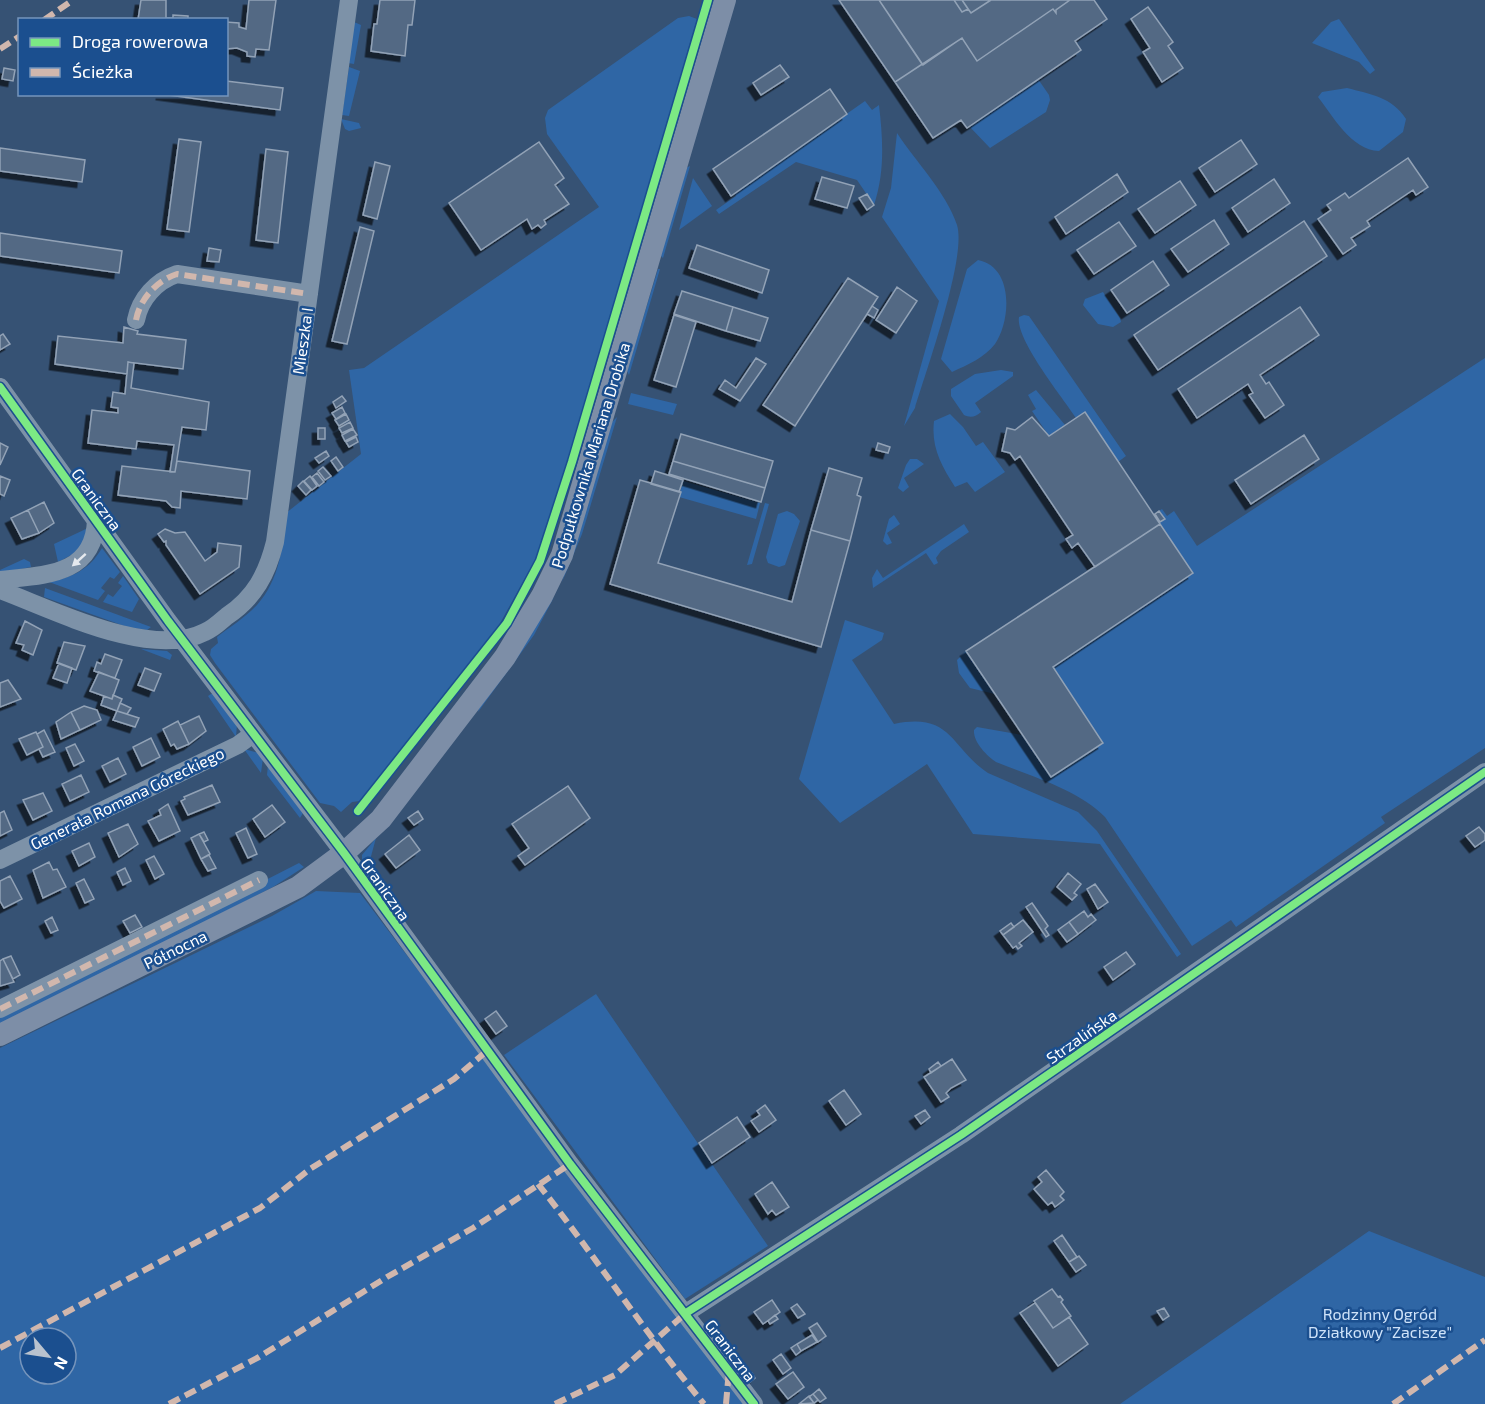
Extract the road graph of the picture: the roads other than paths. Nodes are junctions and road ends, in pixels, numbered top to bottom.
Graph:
1 (349, 0) edge
2 (725, 0) edge
3 (309, 294) junction
4 (136, 320) dead end
5 (0, 387) edge
6 (96, 520) junction
7 (0, 580) edge
8 (0, 590) edge
9 (183, 639) junction
10 (253, 734) junction
11 (1485, 772) edge
12 (344, 853) junction
13 (0, 860) edge
14 (259, 880) dead end
15 (0, 1009) edge
16 (0, 1035) edge
17 (686, 1313) junction
18 (754, 1404) edge

1 - 3 street, Mieszka I
2 - 12 main road, Podpułkownika Mariana Drobika
3 - 4 street
3 - 9 street, Mieszka I
5 - 6 street, Graniczna
6 -> 7 street
6 - 9 street, Graniczna
8 - 9 street, Mieszka I
9 - 10 street, Graniczna
10 - 12 street, Graniczna
10 - 13 street, Generała Romana Góreckiego
11 - 17 street, Strzalińska
12 - 16 main road, Północna
12 - 17 street, Graniczna
14 - 15 street, Północna
17 - 18 street, Graniczna

